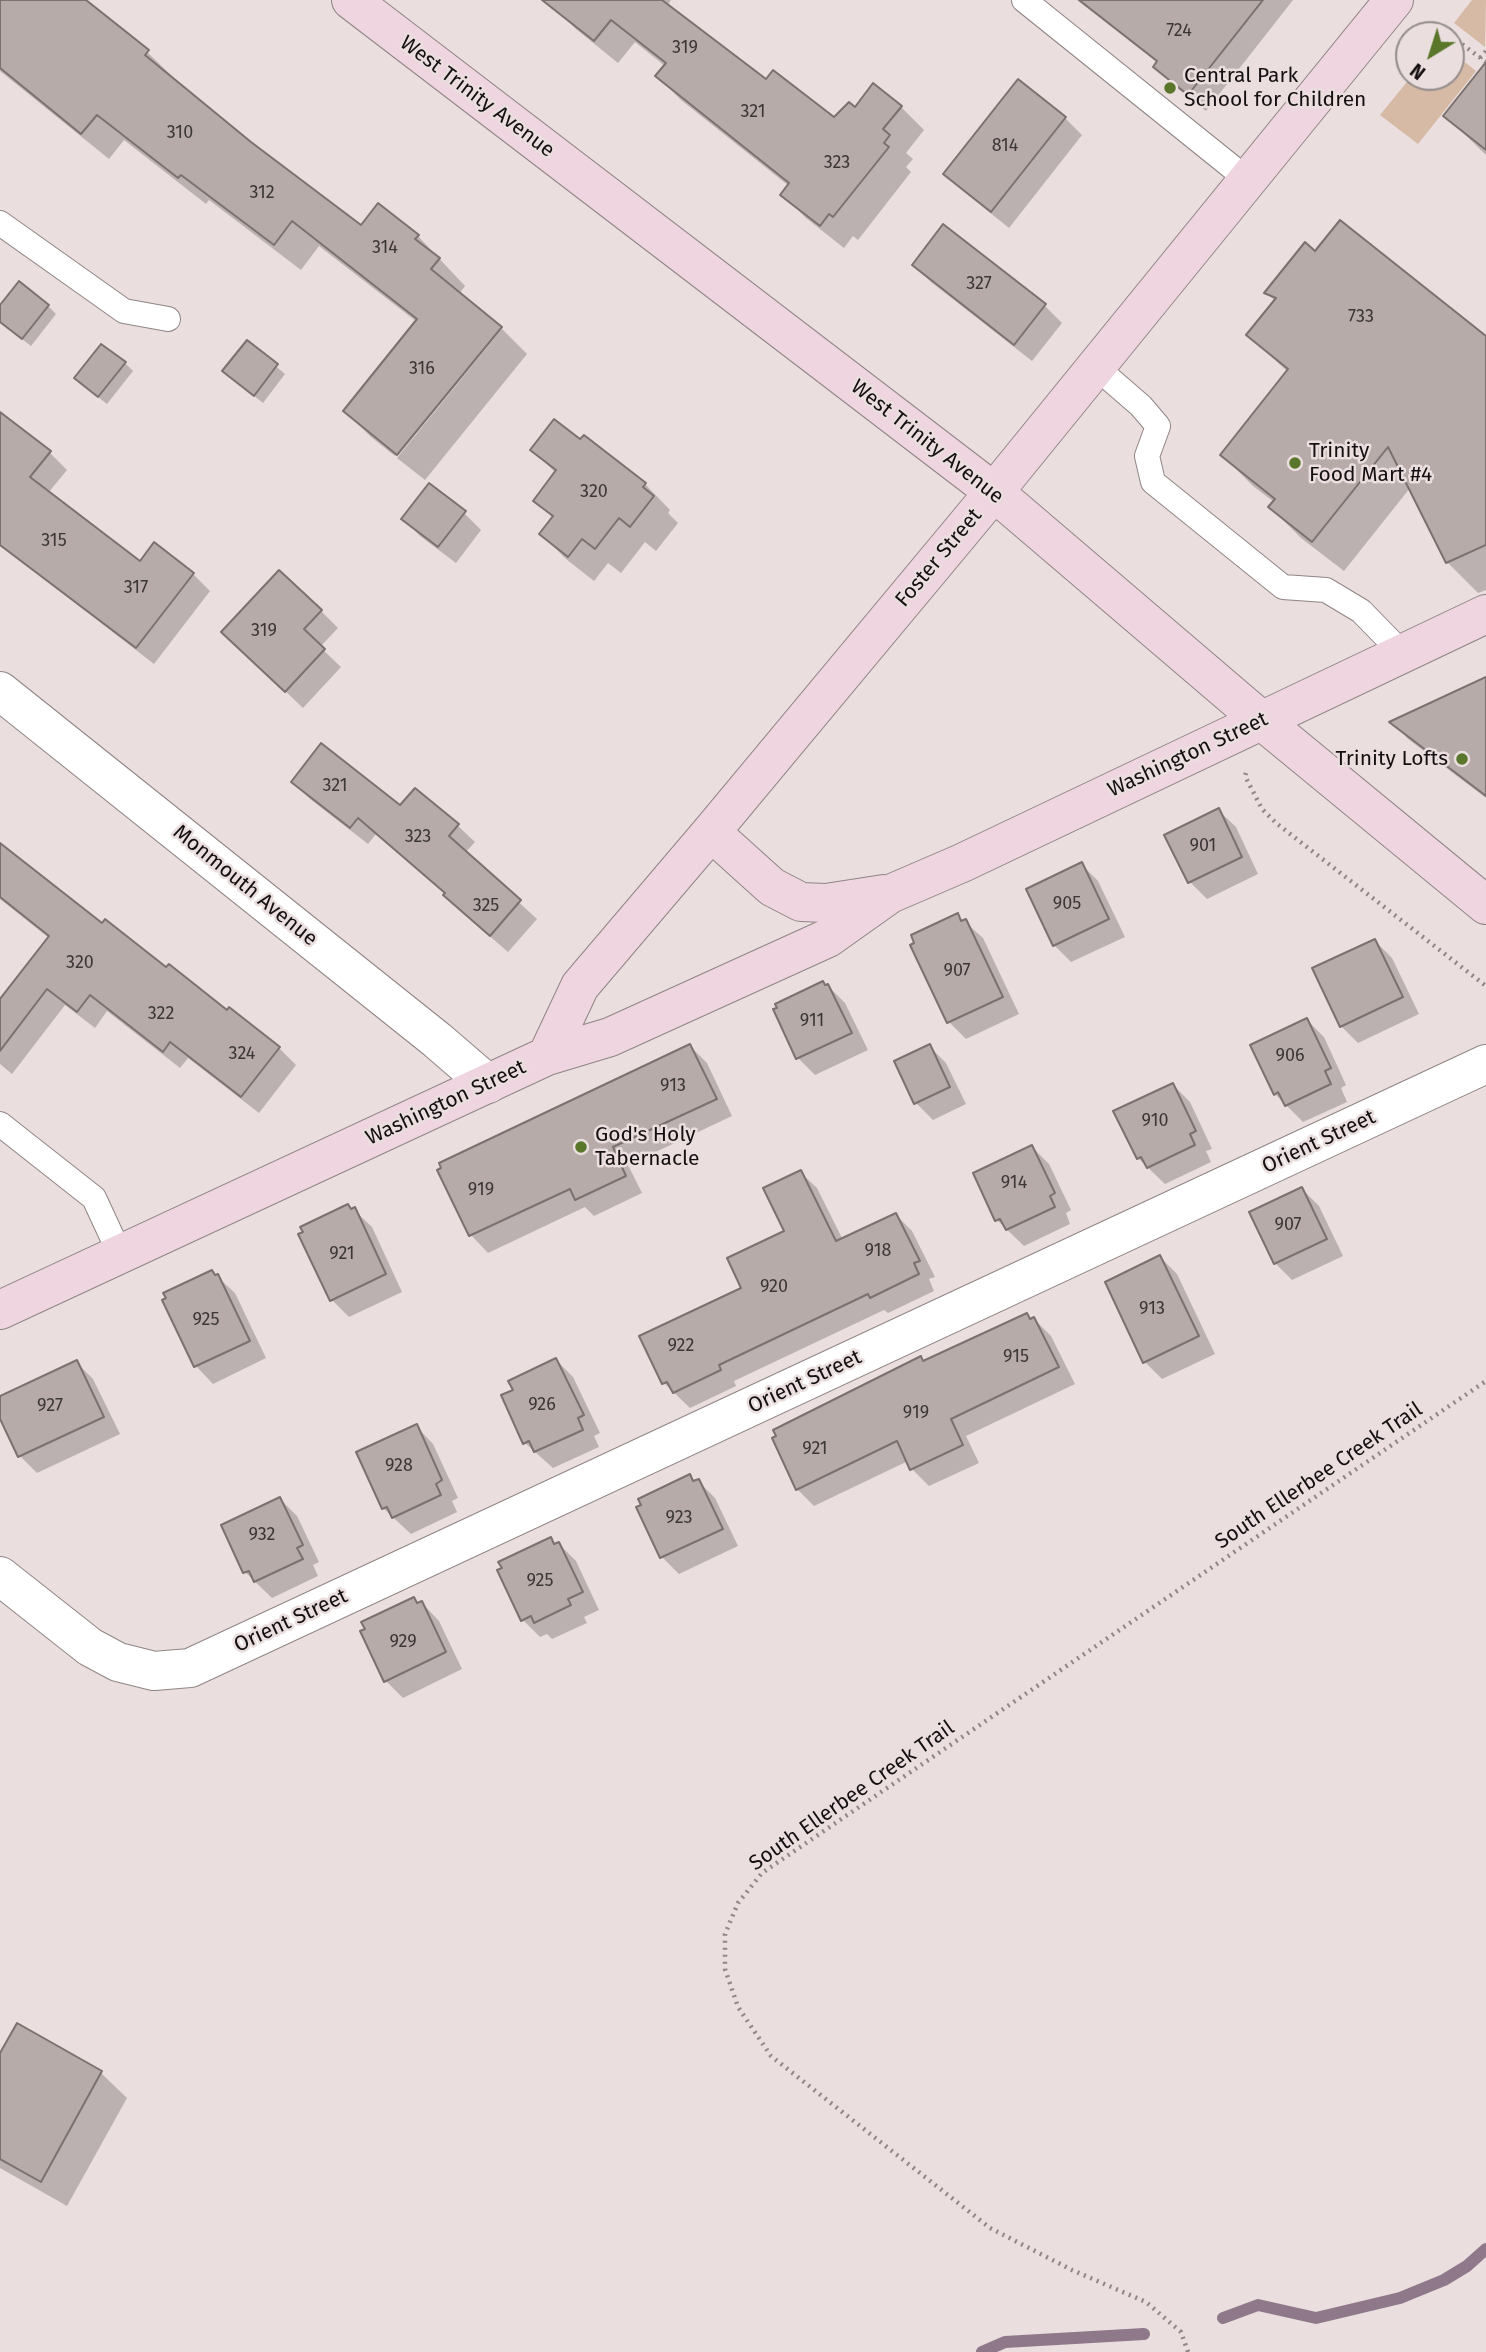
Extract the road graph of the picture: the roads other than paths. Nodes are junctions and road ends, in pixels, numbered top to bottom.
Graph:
1 (351, 0) edge
2 (1024, 0) edge
3 (1394, 0) edge
4 (1248, 180) junction
5 (0, 223) edge
6 (168, 318) dead end
7 (1096, 367) junction
8 (994, 492) junction
9 (1486, 614) edge
10 (1403, 654) junction
11 (0, 691) edge
12 (1262, 720) junction
13 (711, 832) junction
14 (890, 894) junction
15 (1486, 905) edge
16 (547, 1056) junction
17 (1486, 1065) edge
18 (488, 1083) junction
19 (0, 1124) edge
20 (120, 1254) junction
21 (0, 1310) edge
22 (0, 1576) edge

1 - 8 street, West Trinity Avenue
2 - 4 lane
3 - 4 street, Foster Street
4 - 7 street, Foster Street
5 - 6 lane
7 - 8 street, Foster Street
7 - 10 lane
8 - 12 street, West Trinity Avenue
8 - 13 street, Foster Street
9 - 10 street, Washington Street
10 - 12 street, Washington Street
11 - 18 street, Monmouth Avenue
12 - 14 street, Washington Street
12 - 15 street, West Trinity Avenue
13 - 14 street, Washington Street
13 - 16 street, Foster Street
14 - 16 street, Washington Street
16 - 18 street, Washington Street
17 - 22 street, Orient Street
18 - 20 street, Washington Street
19 - 20 lane
20 - 21 street, Washington Street

